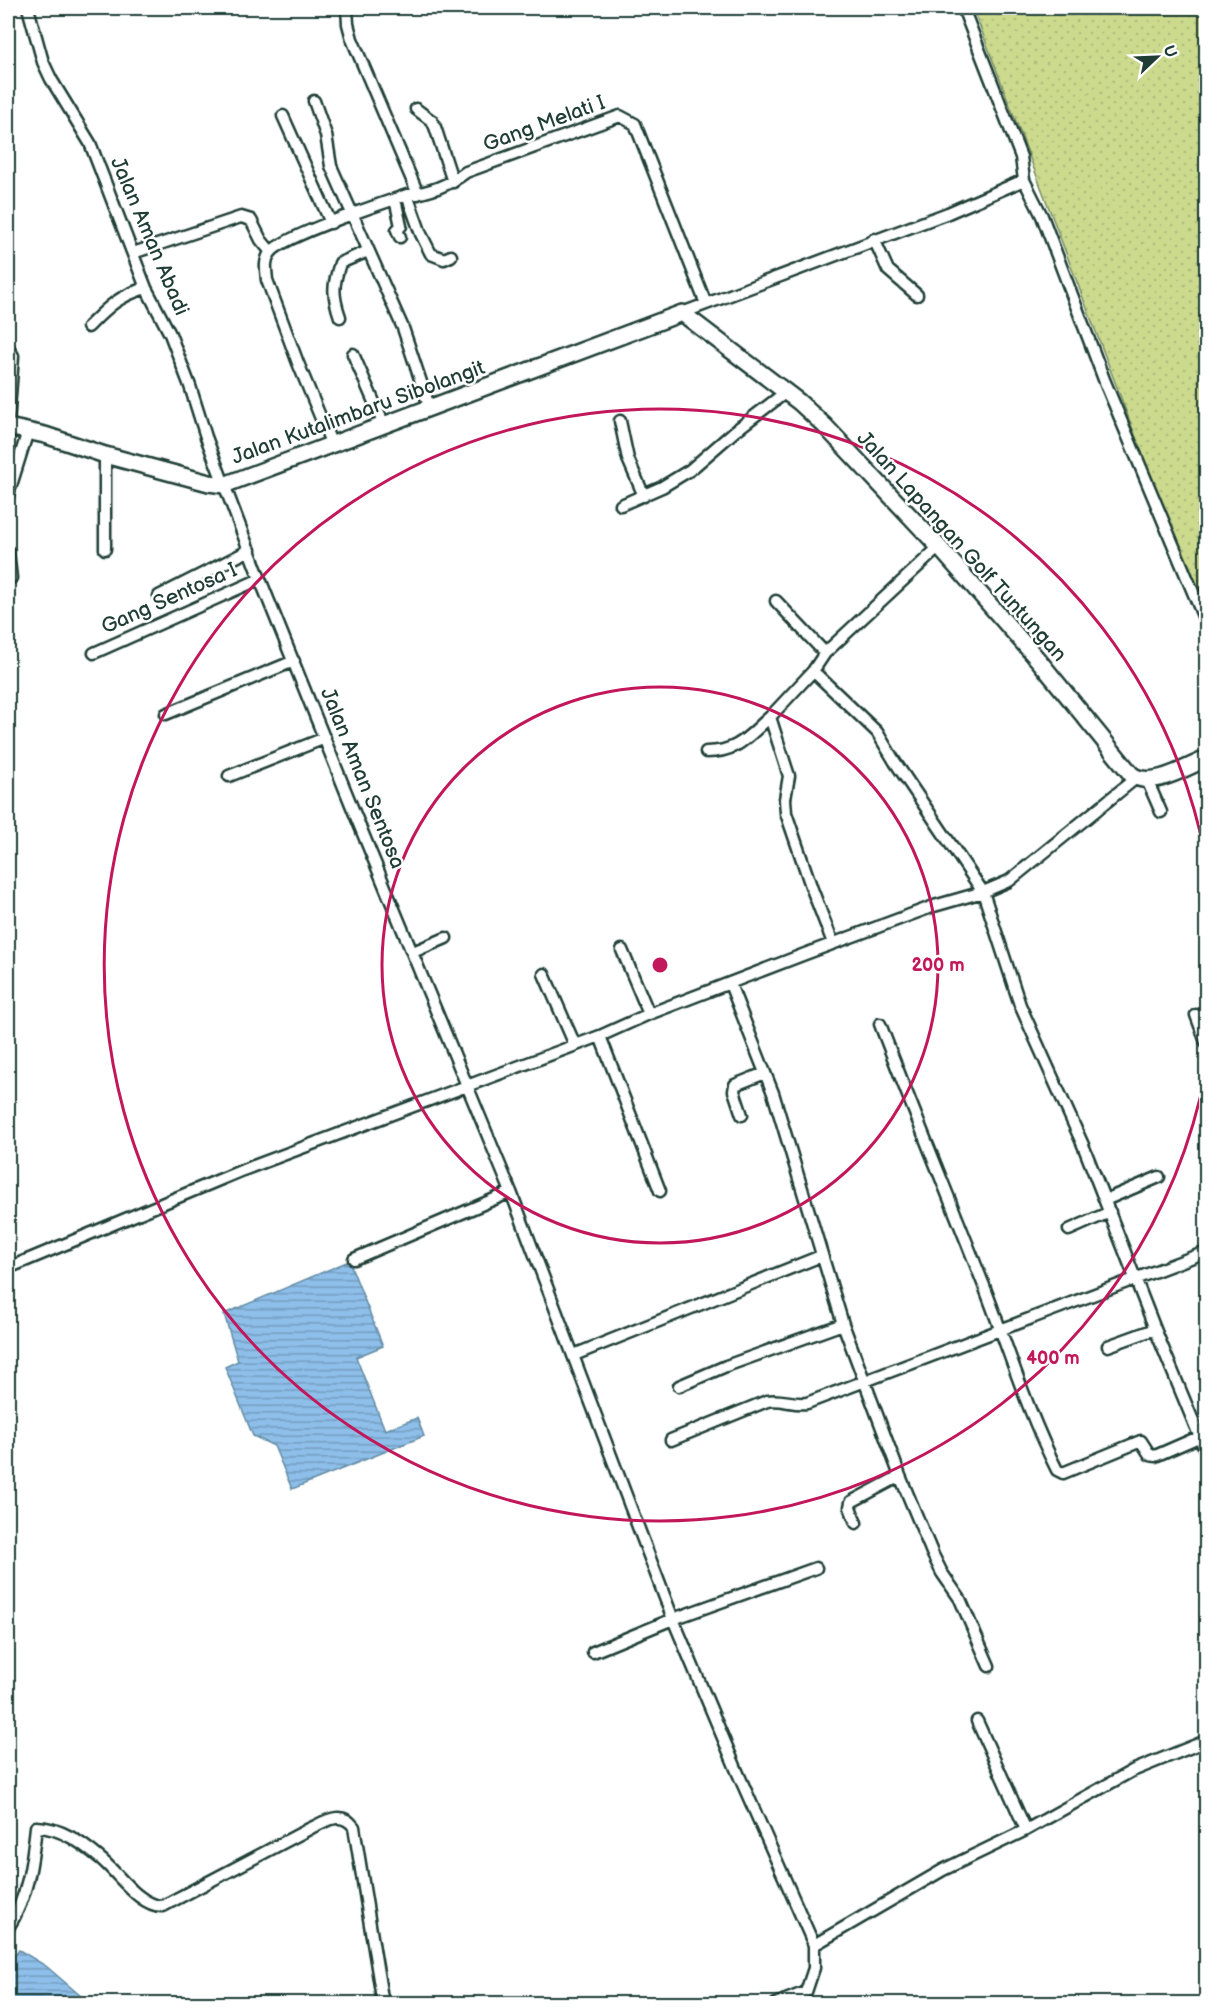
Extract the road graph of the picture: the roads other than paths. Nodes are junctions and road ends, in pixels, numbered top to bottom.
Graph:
1 (28, 8) edge
2 (347, 8) edge
3 (963, 8) edge
4 (314, 101) dead end
5 (416, 109) dead end
6 (283, 116) dead end
7 (1024, 180) junction
8 (453, 182) junction
9 (413, 194) junction
10 (395, 199) junction
11 (352, 215) junction
12 (331, 223) junction
13 (400, 237) dead end
14 (874, 239) junction
15 (368, 251) junction
16 (271, 252) junction
17 (133, 253) junction
18 (451, 256) dead end
19 (146, 288) junction
20 (917, 295) dead end
21 (706, 304) junction
22 (682, 313) junction
23 (340, 317) dead end
24 (88, 327) dead end
25 (8, 347) edge
26 (353, 354) dead end
27 (786, 392) junction
28 (430, 408) junction
29 (620, 421) dead end
30 (8, 425) edge
31 (384, 425) junction
32 (28, 431) junction
33 (332, 445) junction
34 (105, 455) junction
35 (224, 485) junction
36 (8, 495) edge
37 (644, 496) junction
38 (621, 505) dead end
39 (939, 547) junction
40 (105, 549) dead end
41 (250, 550) junction
42 (8, 551) edge
43 (11, 578) dead end
44 (260, 579) junction
45 (159, 596) dead end
46 (777, 601) dead end
47 (1206, 623) edge
48 (94, 653) dead end
49 (825, 653) junction
50 (294, 661) junction
51 (813, 671) junction
52 (166, 714) dead end
53 (770, 717) junction
54 (325, 738) junction
55 (706, 752) dead end
56 (1206, 759) edge
57 (229, 776) dead end
58 (1142, 779) junction
59 (1161, 812) dead end
60 (983, 892) junction
61 (446, 938) dead end
62 (833, 943) junction
63 (621, 950) dead end
64 (413, 952) junction
65 (544, 974) dead end
66 (730, 984) junction
67 (649, 1014) junction
68 (1196, 1015) dead end
69 (880, 1024) dead end
70 (600, 1036) junction
71 (1206, 1042) edge
72 (575, 1045) junction
73 (765, 1073) junction
74 (467, 1086) junction
75 (742, 1115) dead end
76 (1159, 1177) dead end
77 (660, 1191) dead end
78 (511, 1192) junction
79 (1105, 1200) junction
80 (1110, 1212) junction
81 (1069, 1230) dead end
82 (1206, 1252) edge
83 (821, 1256) junction
84 (354, 1259) dead end
85 (8, 1268) edge
86 (1135, 1278) junction
87 (843, 1324) junction
88 (1000, 1329) junction
89 (1155, 1329) junction
90 (1108, 1346) dead end
91 (574, 1355) junction
92 (866, 1382) junction
93 (678, 1386) dead end
94 (1201, 1436) junction
95 (671, 1440) dead end
96 (1206, 1452) edge
97 (900, 1476) junction
98 (856, 1523) dead end
99 (816, 1568) dead end
100 (673, 1619) junction
101 (593, 1652) dead end
102 (988, 1666) dead end
103 (977, 1721) dead end
104 (1206, 1741) edge
105 (1026, 1830) junction
106 (8, 1928) edge
107 (814, 1945) junction
108 (382, 2004) edge
109 (776, 2004) edge

1 - 17 street, Jalan Aman Abadi
2 - 9 street
3 - 7 street
4 - 11 street
5 - 8 street
6 - 12 street
7 - 14 street
7 - 47 street
8 - 9 street, Gang Melati I
8 - 21 street, Gang Melati I
9 - 10 street, Gang Melati I
9 - 18 street
10 - 11 street, Gang Melati I
10 - 13 street
11 - 12 street, Gang Melati I
11 - 15 street
12 - 16 street, Gang Melati I
14 - 20 street
14 - 21 street
15 - 23 street
15 - 28 street
16 - 17 street
16 - 33 street
17 - 19 street, Jalan Aman Abadi
19 - 24 street
19 - 35 street, Jalan Aman Abadi
21 - 22 street
22 - 27 street, Jalan Lapangan Golf Tuntungan
22 - 28 street, Jalan Kutalimbaru Sibolangit
25 - 30 street
26 - 31 street
27 - 37 street
27 - 39 street, Jalan Lapangan Golf Tuntungan
28 - 31 street, Jalan Kutalimbaru Sibolangit
29 - 37 street
30 - 32 street, Jalan Kutalimbaru Sibolangit
31 - 33 street, Jalan Kutalimbaru Sibolangit
32 - 34 street, Jalan Kutalimbaru Sibolangit
32 - 36 street
33 - 35 street, Jalan Kutalimbaru Sibolangit
34 - 35 street, Jalan Kutalimbaru Sibolangit
34 - 40 street
35 - 41 street, Jalan Aman Sentosa
37 - 38 street
39 - 49 street
39 - 58 street, Jalan Lapangan Golf Tuntungan
41 - 44 street, Jalan Aman Sentosa
41 - 45 street
42 - 43 street
44 - 48 street, Gang Sentosa I
44 - 50 street, Jalan Aman Sentosa
46 - 49 street
49 - 51 street
50 - 52 street
50 - 54 street, Jalan Aman Sentosa
51 - 53 street
51 - 60 street
53 - 55 street
53 - 62 street
54 - 57 street
54 - 64 street, Jalan Aman Sentosa
56 - 58 street
58 - 59 street
58 - 60 street
60 - 62 street
60 - 79 street
61 - 64 street
62 - 66 street
63 - 67 street
64 - 74 street, Jalan Aman Sentosa
65 - 72 street
66 - 67 street
66 - 73 street
67 - 70 street
68 - 71 street
69 - 88 street
70 - 72 street
70 - 77 street
72 - 74 street
73 - 75 street
73 - 83 street
74 - 78 street, Jalan Aman Sentosa
74 - 85 street
76 - 79 street
78 - 84 street
78 - 91 street, Jalan Aman Sentosa
79 - 80 street
80 - 81 street
80 - 86 street
82 - 86 street
83 - 87 street
83 - 91 street
86 - 88 street
86 - 89 street
87 - 92 street
87 - 93 street
88 - 92 street
88 - 94 street
89 - 90 street
89 - 94 street
91 - 100 street, Jalan Aman Sentosa
92 - 95 street
92 - 97 street
94 - 96 street
97 - 98 street
97 - 102 street
99 - 100 street
100 - 101 street
100 - 107 street, Jalan Aman Sentosa
103 - 105 street
104 - 105 street
105 - 107 street
106 - 108 street
107 - 109 street

